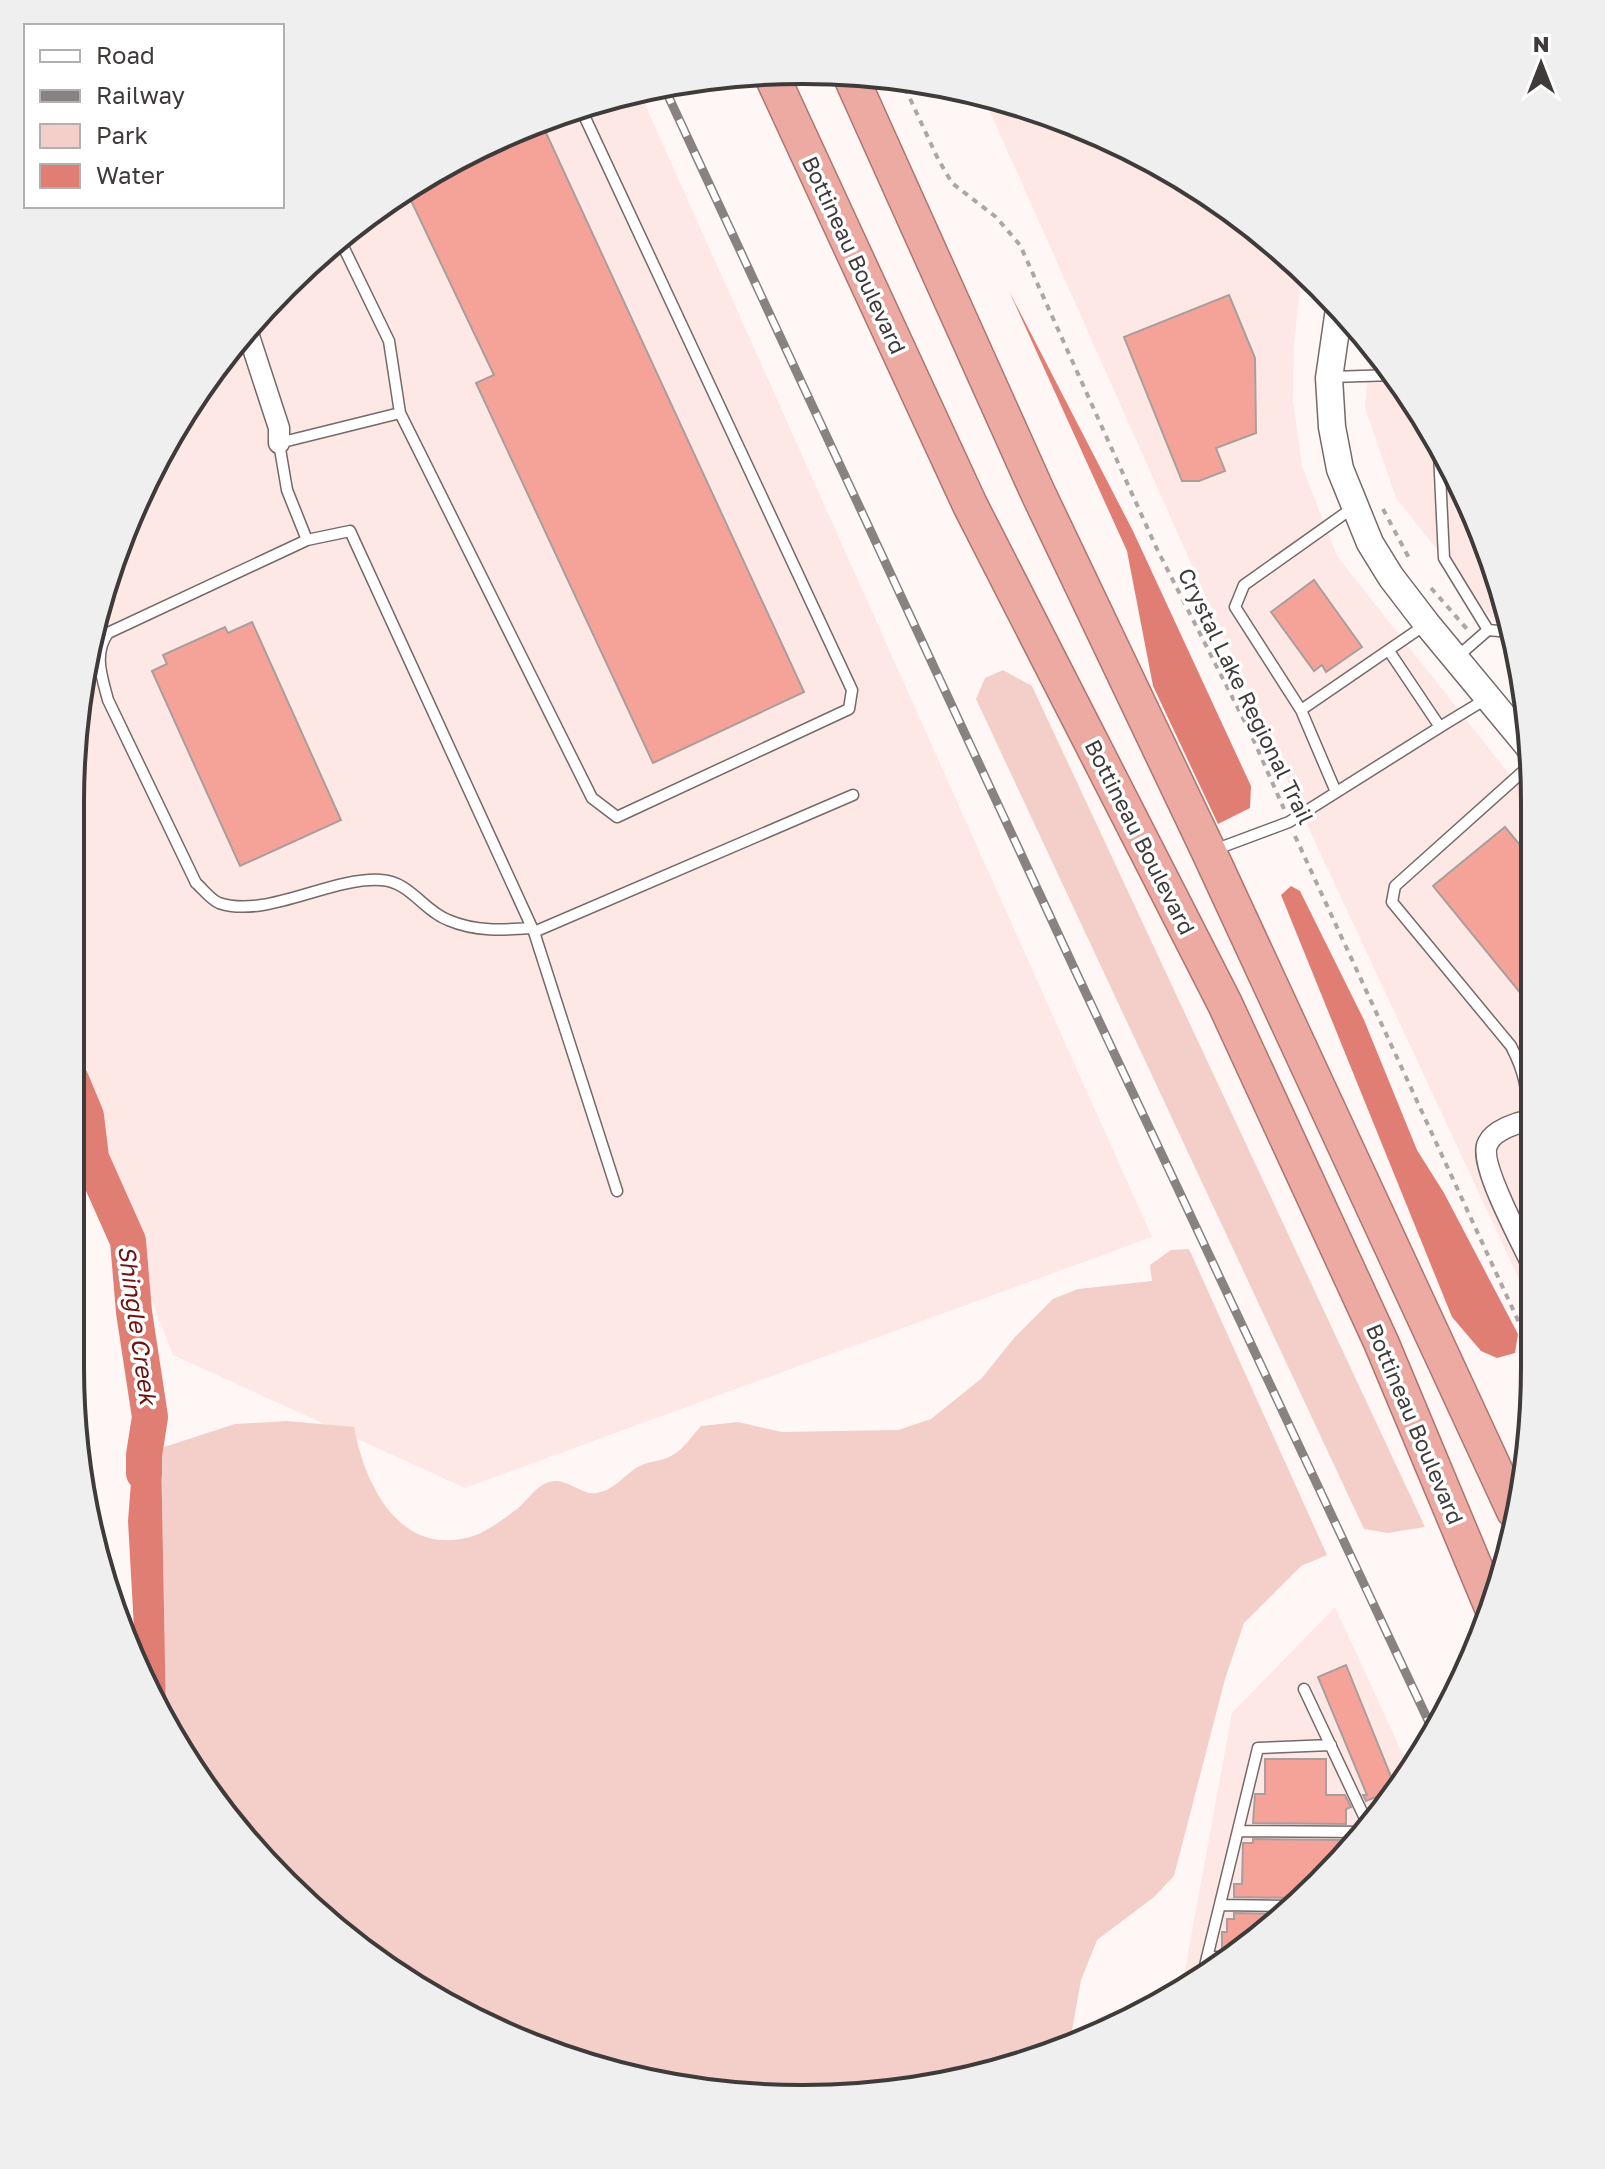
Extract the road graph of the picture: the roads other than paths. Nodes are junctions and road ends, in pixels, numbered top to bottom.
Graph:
1 (776, 85) edge
2 (859, 87) edge
3 (585, 118) edge
4 (344, 249) edge
5 (1337, 322) edge
6 (251, 342) edge
7 (1381, 376) edge
8 (1329, 378) junction
9 (400, 413) junction
10 (279, 443) junction
11 (1440, 471) edge
12 (1355, 506) junction
13 (307, 540) junction
14 (1427, 624) junction
15 (1488, 630) junction
16 (1500, 631) edge
17 (103, 640) edge
18 (100, 651) edge
19 (1389, 651) junction
20 (1456, 658) junction
21 (1489, 698) junction
22 (1301, 710) junction
23 (1440, 727) junction
24 (1517, 732) edge
25 (1520, 774) edge
26 (1336, 792) junction
27 (853, 795) dead end
28 (1209, 852) junction
29 (533, 930) junction
30 (1521, 1064) edge
31 (1521, 1123) edge
32 (617, 1191) dead end
33 (1521, 1241) edge
34 (1508, 1499) edge
35 (1485, 1591) edge
36 (1304, 1689) dead end
37 (1331, 1745) junction
38 (1364, 1815) edge
39 (1238, 1831) junction
40 (1350, 1832) edge
41 (1220, 1905) junction
42 (1277, 1906) edge
43 (1207, 1957) junction
44 (1212, 1957) edge
45 (1206, 1961) edge

1 - 35 highway, Bottineau Boulevard
2 - 28 highway
3 - 9 lane
4 - 9 lane
5 - 8 street
6 - 10 street
7 - 8 lane
8 - 12 street
9 - 10 lane
10 - 13 lane
11 - 15 lane
12 - 14 street
12 - 22 lane
13 - 17 lane
13 - 29 lane
14 - 19 lane
14 - 20 street
15 - 16 lane
15 - 20 lane
18 - 29 lane
19 - 22 lane
19 - 23 lane
20 - 21 street
21 - 23 lane
21 - 24 street
22 - 26 lane
23 - 26 lane
25 - 30 lane
26 - 28 lane
27 - 29 lane
28 - 34 highway
29 - 32 lane
31 - 33 street
36 - 37 lane
37 - 38 lane
37 - 39 lane
39 - 40 lane
39 - 41 lane
41 - 42 lane
41 - 43 lane
43 - 44 lane
43 - 45 lane

